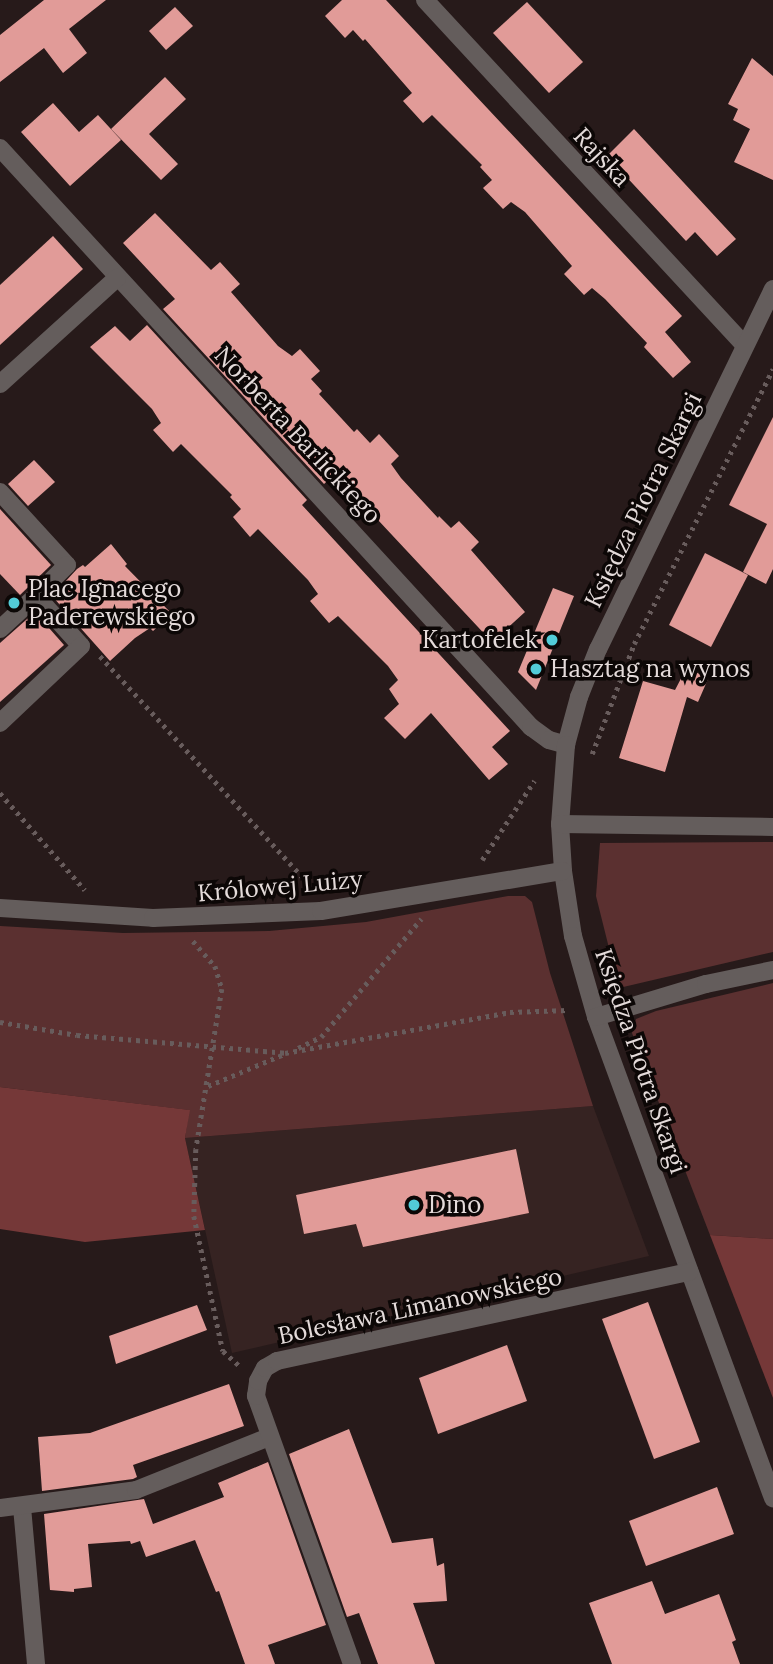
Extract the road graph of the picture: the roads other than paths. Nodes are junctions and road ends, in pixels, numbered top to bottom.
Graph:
1 (425, 0) edge
2 (0, 148) edge
3 (117, 278) junction
4 (773, 289) edge
5 (745, 345) junction
6 (0, 384) edge
7 (0, 492) edge
8 (36, 596) junction
9 (0, 629) edge
10 (0, 723) edge
11 (566, 745) junction
12 (560, 824) junction
13 (773, 827) edge
14 (563, 871) junction
15 (0, 908) edge
16 (773, 970) edge
17 (596, 1017) junction
18 (690, 1272) junction
19 (269, 1437) junction
20 (773, 1498) edge
21 (22, 1507) junction
22 (0, 1508) edge
23 (36, 1664) edge
24 (352, 1664) edge

1 - 5 street, Rajska
2 - 3 street, Norberta Barlickiego
3 - 6 street
3 - 11 street, Norberta Barlickiego
4 - 5 street, Księdza Piotra Skargi
5 - 11 street, Księdza Piotra Skargi
7 - 8 street
8 - 9 street
8 - 10 street
11 - 12 street, Księdza Piotra Skargi
12 - 13 street
12 - 14 street, Księdza Piotra Skargi
14 - 15 street, Królowej Luizy
14 - 17 street, Księdza Piotra Skargi
16 - 17 street
17 - 18 street, Księdza Piotra Skargi
18 - 19 street, Bolesława Limanowskiego
18 - 20 street, Księdza Piotra Skargi
19 - 21 street
19 - 24 street
21 - 22 street
21 - 23 street

